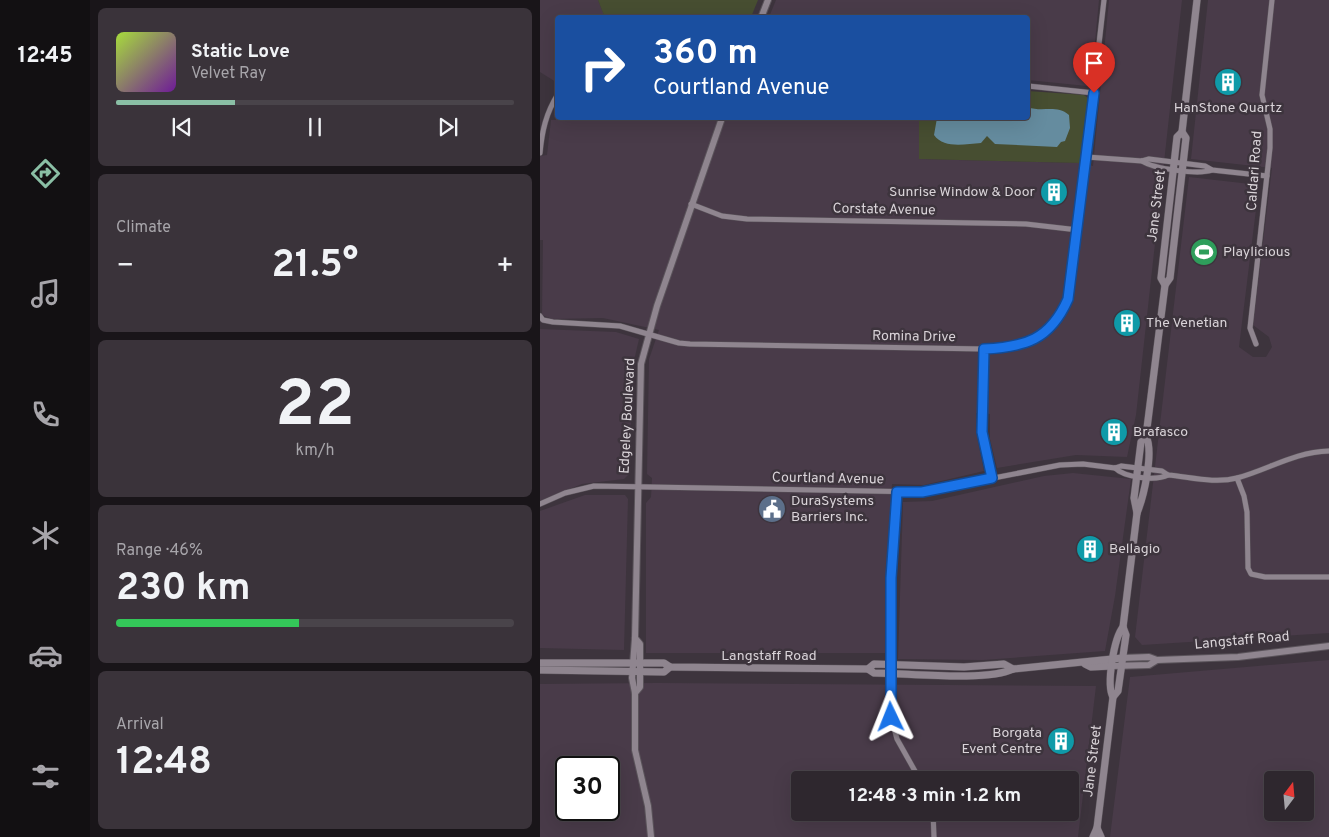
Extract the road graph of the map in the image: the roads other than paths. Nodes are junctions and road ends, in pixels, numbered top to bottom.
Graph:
1 (768, 0) edge
2 (1104, 0) edge
3 (1197, 0) edge
4 (1272, 0) edge
5 (762, 15) edge
6 (1030, 86) edge
7 (1094, 93) junction
8 (555, 99) edge
9 (721, 120) edge
10 (1182, 132) junction
11 (540, 153) edge
12 (1087, 156) junction
13 (1175, 166) junction
14 (1183, 167) junction
15 (1267, 176) junction
16 (690, 204) junction
17 (1078, 230) junction
18 (1165, 285) junction
19 (540, 316) edge
20 (648, 334) junction
21 (1256, 344) dead end
22 (984, 349) junction
23 (1146, 436) junction
24 (1329, 451) edge
25 (1137, 472) junction
26 (1146, 473) junction
27 (992, 478) junction
28 (1237, 478) junction
29 (638, 487) junction
30 (897, 492) junction
31 (540, 504) edge
32 (1137, 513) junction
33 (1329, 577) edge
34 (1123, 627) junction
35 (1329, 646) edge
36 (1113, 662) junction
37 (1122, 662) junction
38 (540, 663) edge
39 (636, 663) junction
40 (891, 665) junction
41 (670, 667) junction
42 (868, 669) junction
43 (1013, 669) junction
44 (540, 670) edge
45 (636, 672) junction
46 (890, 673) junction
47 (1113, 697) junction
48 (915, 771) edge
49 (933, 821) edge
50 (1097, 828) junction
51 (651, 837) edge
52 (934, 837) edge
53 (1093, 837) edge
54 (1101, 837) edge

1 - 5 street
2 - 7 street, Romina Drive
3 - 10 main road, Jane Street
4 - 15 street, Caldari Road
6 - 7 street
7 - 12 street, Romina Drive
8 - 11 street
9 - 16 street, Edgeley Boulevard
10 - 13 main road, Jane Street
10 - 14 main road, Jane Street
12 - 13 street
12 - 17 street, Romina Drive
13 - 14 street
13 - 18 main road, Jane Street
14 - 15 street
14 - 18 main road, Jane Street
15 - 21 street, Caldari Road
16 - 17 street, Corstate Avenue
16 - 20 street, Edgeley Boulevard
17 - 22 street, Romina Drive
18 - 23 main road, Jane Street
19 - 20 street, Romina Drive
20 - 22 street, Romina Drive
20 - 29 street, Edgeley Boulevard
22 - 27 street
23 - 25 main road, Jane Street
23 - 26 main road, Jane Street
24 - 28 street, Courtland Avenue
25 - 26 street, Courtland Avenue
25 - 27 street, Courtland Avenue
25 - 32 main road, Jane Street
26 - 28 street, Courtland Avenue
26 - 32 main road, Jane Street
27 - 30 street, Courtland Avenue
28 - 33 street
29 - 30 street, Courtland Avenue
29 - 31 street, Courtland Avenue
29 - 39 street, Edgeley Boulevard
30 - 40 street
32 - 34 main road, Jane Street
34 - 36 main road, Jane Street
34 - 37 main road, Jane Street
35 - 37 street, Langstaff Road
36 - 37 main road, Langstaff Road
36 - 43 main road, Langstaff Road
36 - 47 main road, Jane Street
37 - 47 main road, Jane Street
38 - 39 main road, Langstaff Road
39 - 41 main road, Langstaff Road
39 - 45 street, Edgeley Boulevard
40 - 42 main road, Langstaff Road
40 - 43 main road, Langstaff Road
40 - 46 street
41 - 42 main road, Langstaff Road
41 - 45 main road, Langstaff Road
42 - 46 main road, Langstaff Road
43 - 46 main road, Langstaff Road
44 - 45 main road, Langstaff Road
45 - 51 street, Edgeley Boulevard
46 - 48 street
47 - 50 main road, Jane Street
49 - 52 street
50 - 53 main road, Jane Street
50 - 54 main road

